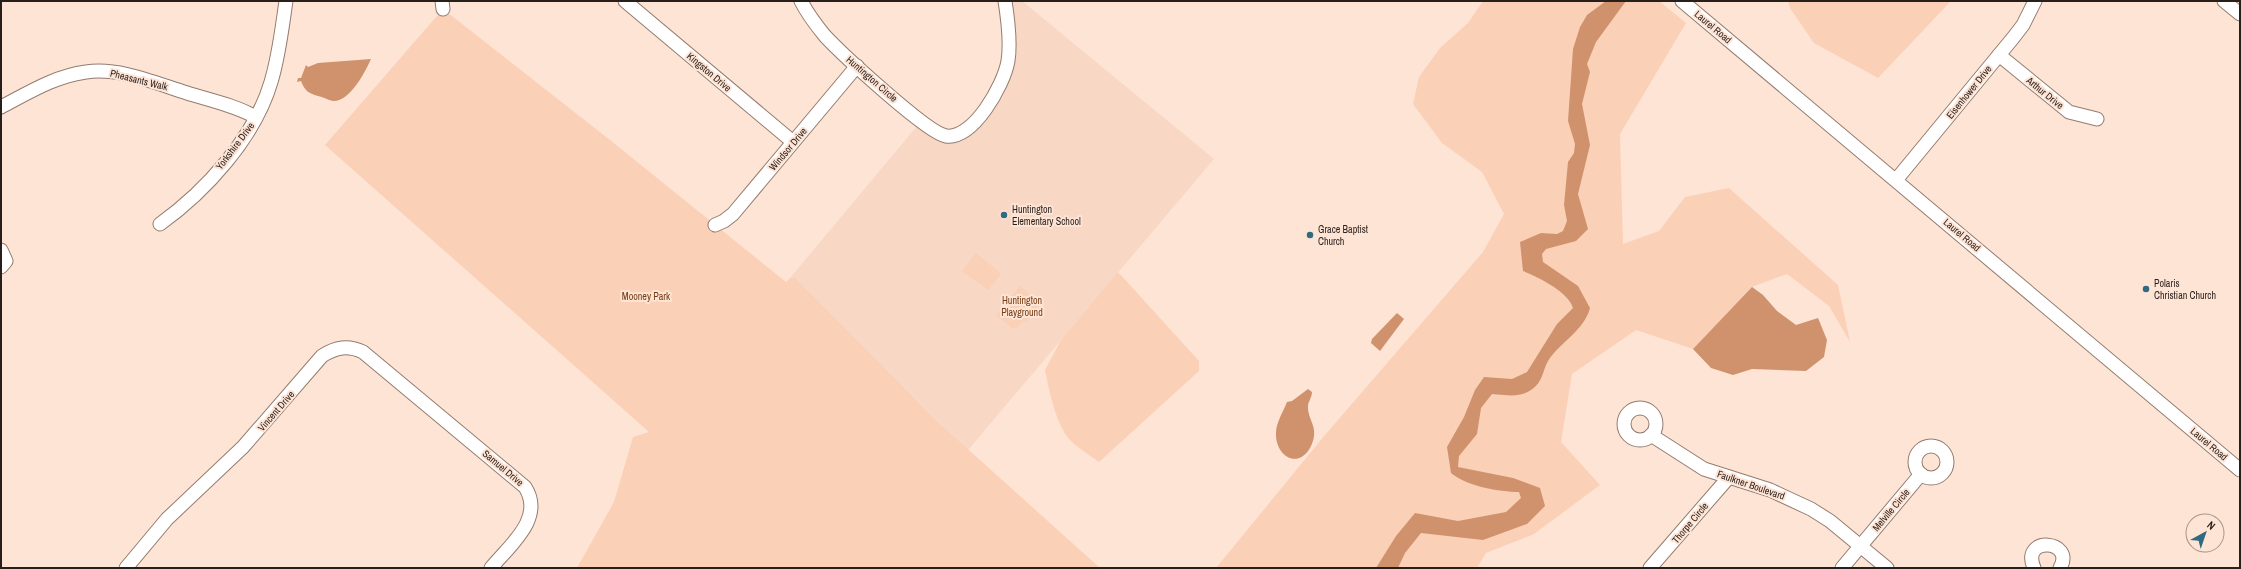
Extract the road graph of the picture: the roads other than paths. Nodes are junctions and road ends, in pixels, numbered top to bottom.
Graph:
1 (286, 1) edge
2 (625, 1) edge
3 (801, 1) edge
4 (1005, 1) edge
5 (1682, 1) edge
6 (2035, 1) edge
7 (2224, 1) edge
8 (2240, 14) edge
9 (1999, 55) junction
10 (857, 66) junction
11 (1, 107) edge
12 (256, 117) junction
13 (2097, 119) dead end
14 (793, 142) junction
15 (1896, 180) junction
16 (160, 224) dead end
17 (715, 225) dead end
18 (442, 418) joint
19 (1651, 435) dead end
20 (2240, 470) edge
21 (1921, 474) dead end
22 (1729, 477) junction
23 (1861, 546) junction
24 (126, 568) edge
25 (491, 568) edge
26 (1650, 568) edge
27 (1842, 568) edge
28 (1887, 568) edge
29 (2034, 568) edge
30 (2060, 568) edge

1 - 12 street, Yorkshire Drive
2 - 14 street, Kingston Drive
3 - 10 street, Huntington Circle
4 - 10 street, Huntington Circle
5 - 15 street, Laurel Road
6 - 9 street, Eisenhower Drive
7 - 8 street
9 - 13 street, Arthur Drive
9 - 15 street, Eisenhower Drive
10 - 14 street, Windsor Drive
11 - 12 street, Pheasants Walk
12 - 16 street, Yorkshire Drive
14 - 17 street, Windsor Drive
15 - 20 street, Laurel Road
18 - 24 street, Vincent Drive
18 - 25 street, Samuel Drive
19 - 22 street, Faulkner Boulevard
21 - 23 street, Melville Circle
22 - 23 street, Faulkner Boulevard
22 - 26 street, Thorpe Circle
23 - 27 street, Melville Circle
23 - 28 street, Faulkner Boulevard
29 - 30 street

